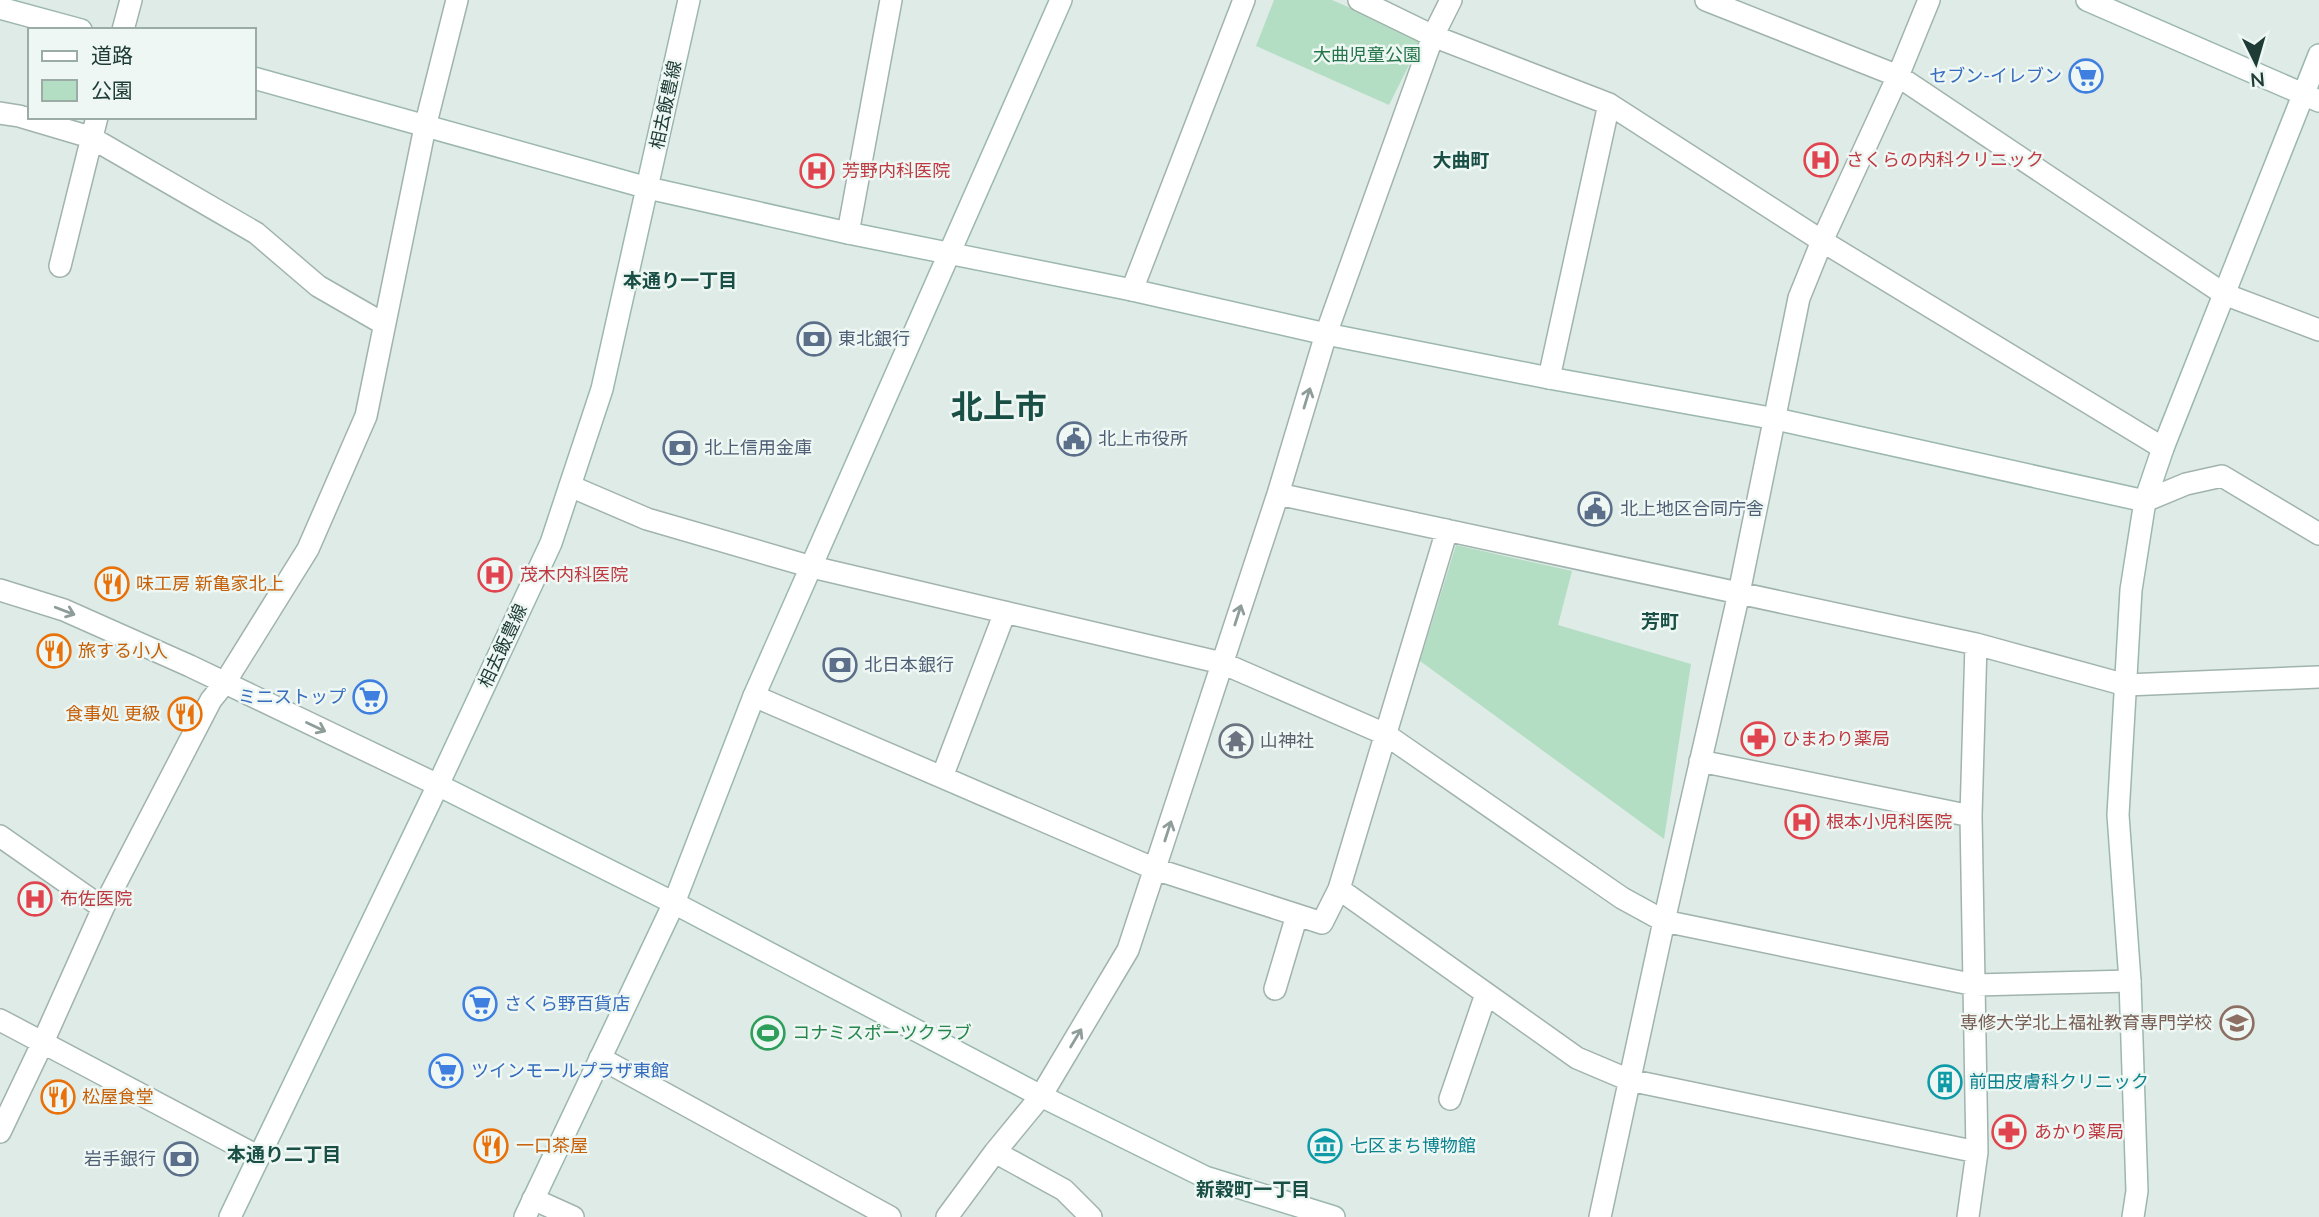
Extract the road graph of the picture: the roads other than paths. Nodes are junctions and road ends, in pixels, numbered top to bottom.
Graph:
1 (131, 0) edge
2 (457, 0) edge
3 (689, 0) edge
4 (891, 0) edge
5 (1061, 0) edge
6 (1244, 0) edge
7 (1359, 0) edge
8 (1451, 0) edge
9 (1706, 0) edge
10 (1929, 0) edge
11 (2087, 0) edge
12 (0, 8) edge
13 (74, 28) edge
14 (124, 28) edge
15 (1433, 36) junction
16 (2319, 55) edge
17 (1898, 76) junction
18 (256, 79) edge
19 (2311, 98) edge
20 (1609, 104) junction
21 (0, 113) edge
22 (28, 117) edge
23 (39, 119) edge
24 (93, 127) edge
25 (425, 127) junction
26 (648, 188) junction
27 (848, 233) junction
28 (1822, 242) junction
29 (952, 252) junction
30 (60, 266) dead end
31 (1132, 290) junction
32 (2224, 294) junction
33 (384, 324) junction
34 (2319, 330) edge
35 (1326, 334) junction
36 (1549, 378) junction
37 (1776, 419) junction
38 (2163, 448) junction
39 (570, 486) junction
40 (1278, 494) junction
41 (2145, 501) junction
42 (1447, 530) junction
43 (2319, 534) edge
44 (812, 567) junction
45 (0, 590) edge
46 (1739, 593) junction
47 (1005, 612) junction
48 (1976, 644) junction
49 (1223, 663) junction
50 (2319, 677) edge
51 (224, 684) junction
52 (2126, 685) junction
53 (754, 696) junction
54 (1385, 734) junction
55 (1700, 761) junction
56 (942, 777) junction
57 (438, 785) junction
58 (1971, 816) junction
59 (0, 836) edge
60 (1155, 869) junction
61 (1339, 889) junction
62 (674, 903) junction
63 (103, 908) junction
64 (1297, 915) junction
65 (1664, 921) junction
66 (2130, 981) junction
67 (1975, 985) junction
68 (1275, 989) dead end
69 (1486, 993) junction
70 (0, 1020) edge
71 (43, 1042) junction
72 (600, 1058) junction
73 (1629, 1080) junction
74 (1041, 1096) junction
75 (1450, 1099) dead end
76 (0, 1132) edge
77 (1977, 1152) junction
78 (995, 1153) junction
79 (259, 1157) junction
80 (529, 1208) edge
81 (230, 1217) edge
82 (573, 1217) edge
83 (891, 1217) edge
84 (947, 1217) edge
85 (1091, 1217) edge
86 (1334, 1217) edge
87 (1600, 1217) edge
88 (1969, 1217) edge
89 (2133, 1217) edge

1 - 14 street
2 - 25 street
3 - 26 street, 相去飯豊線
4 - 27 street
5 - 29 street
6 - 31 street
7 - 15 street
8 - 15 street
9 - 17 street
10 - 17 street
11 - 19 street
12 - 13 street
15 - 20 street
15 - 35 street
16 - 19 street
17 - 28 street
17 - 32 street
18 - 25 street
19 - 32 street
20 - 28 street
20 - 36 street
21 - 22 street
23 - 24 street
24 - 30 street
24 - 33 street
25 - 26 street
25 - 33 street
26 - 27 street
26 - 39 street, 相去飯豊線
27 - 29 street
28 - 37 street
28 - 38 street
29 - 31 street
29 - 44 street
31 - 35 street
32 - 34 street
32 - 38 street
33 - 51 street
35 - 36 street
40 -> 35 street
36 - 37 street
37 - 41 street
37 - 46 street
38 - 41 street
39 - 44 street
39 - 57 street, 相去飯豊線
40 - 42 street
49 -> 40 street
41 - 43 street
41 - 52 street
42 - 46 street
42 - 54 street
44 - 47 street
44 - 53 street
45 -> 51 street
46 - 48 street
46 - 55 street
47 - 49 street
47 - 56 street
48 - 52 street
48 - 58 street
49 - 54 street
60 -> 49 street
50 - 52 street
51 -> 57 street
51 - 63 street
52 - 66 street
53 - 56 street
53 - 62 street
54 - 61 street
54 - 65 street
55 - 58 street
55 - 65 street
56 - 60 street
57 - 62 street
57 - 79 street, 相去飯豊線
58 - 67 street
59 - 63 street
60 - 64 street
74 -> 60 street
61 - 64 street
61 - 69 street
62 - 72 street
62 - 74 street
63 - 71 street
64 - 68 street
65 - 67 street
65 - 73 street
66 - 67 street
66 - 89 street
67 - 77 street
69 - 73 street
69 - 75 street
70 - 71 street
71 - 76 street
71 - 79 street
72 - 80 street
72 - 83 street
73 - 77 street
73 - 87 street
74 - 78 street
74 - 86 street
77 - 88 street
78 - 84 street
78 - 85 street
79 - 81 street, 相去飯豊線
80 - 82 street

